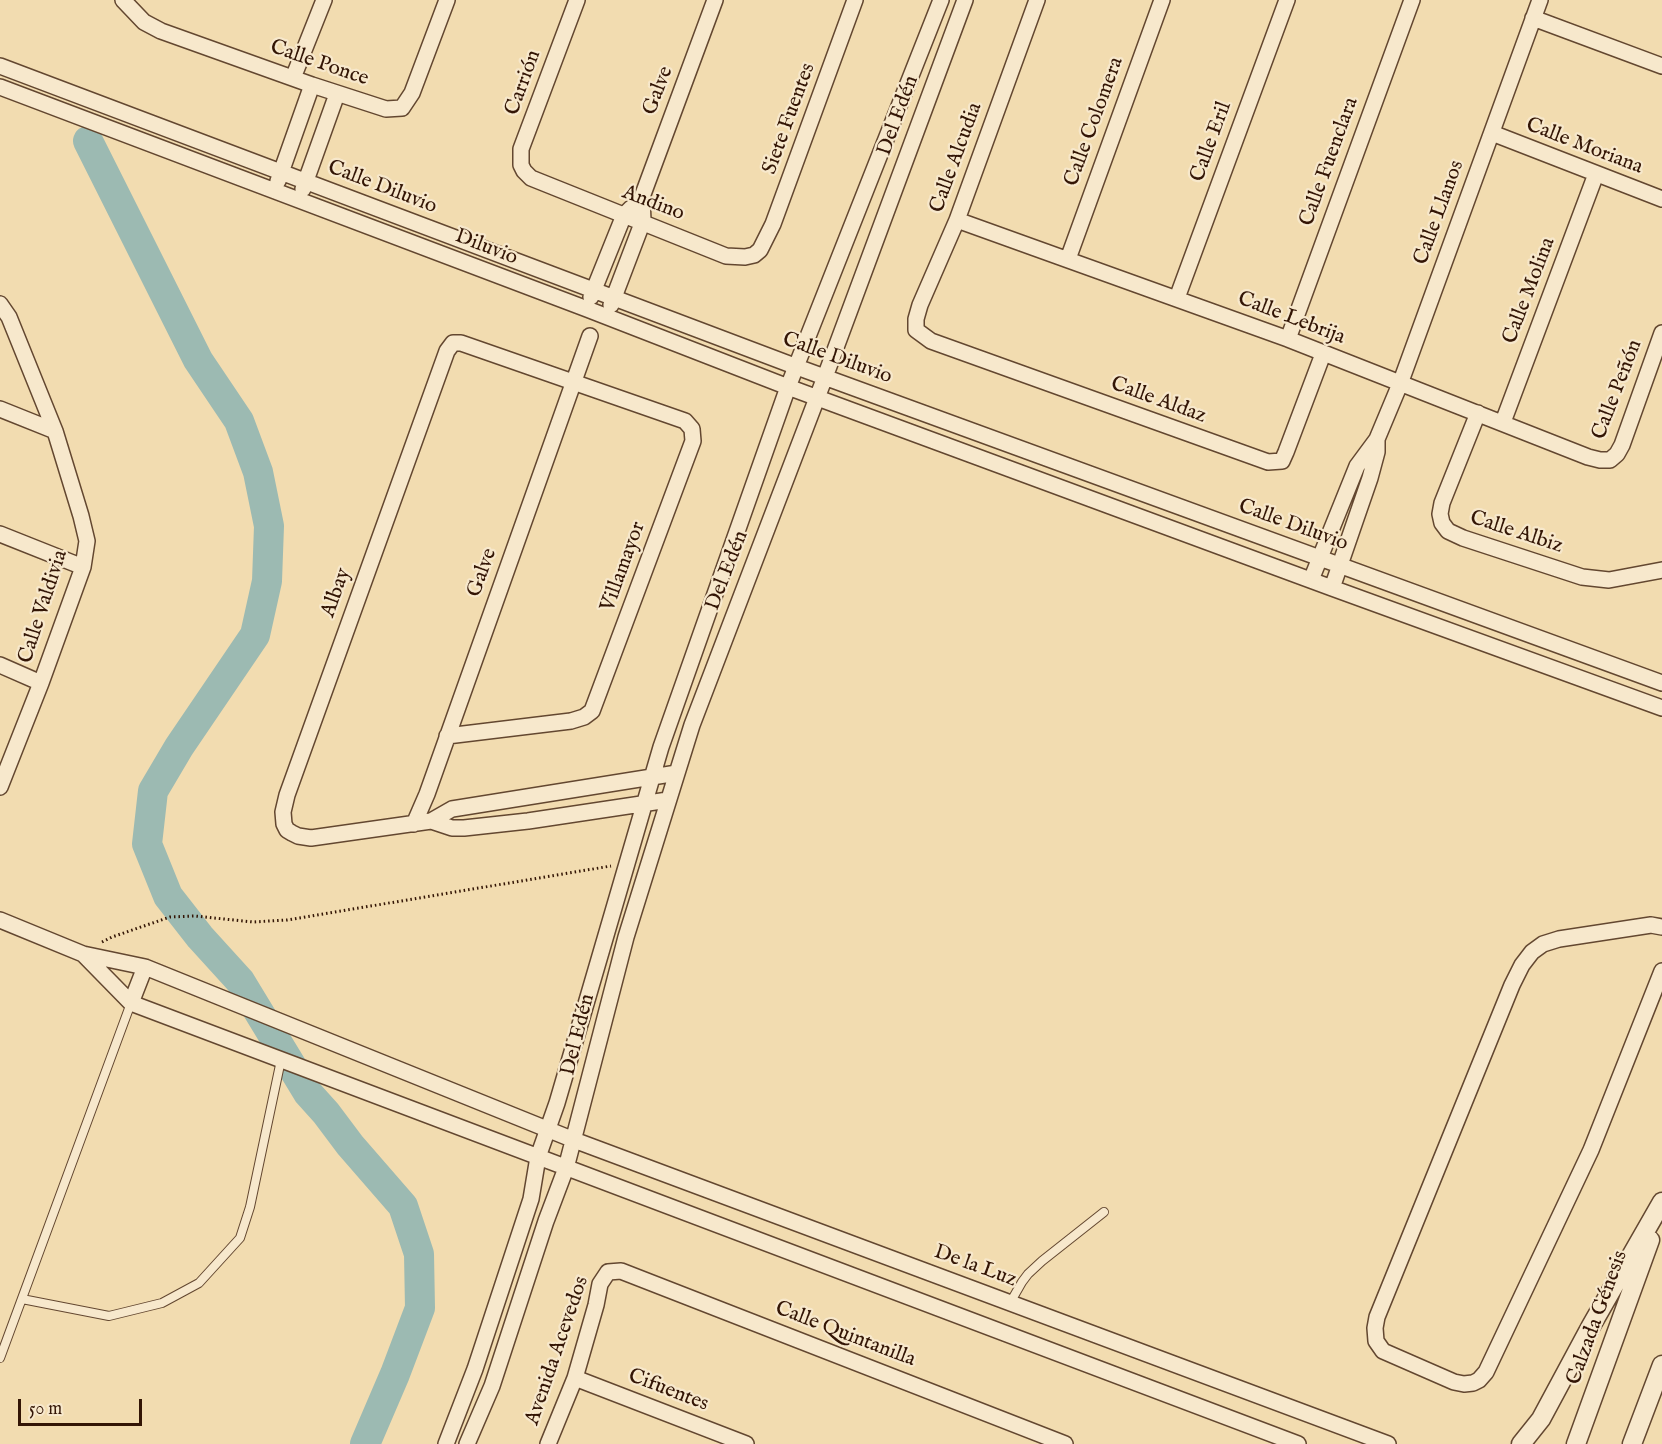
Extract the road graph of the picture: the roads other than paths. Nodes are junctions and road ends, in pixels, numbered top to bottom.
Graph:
1 (123, 0) edge
2 (324, 0) edge
3 (447, 0) edge
4 (577, 0) edge
5 (716, 0) edge
6 (855, 0) edge
7 (941, 0) edge
8 (965, 0) edge
9 (1037, 0) edge
10 (1162, 0) edge
11 (1287, 0) edge
12 (1412, 0) edge
13 (1540, 0) edge
14 (1533, 18) junction
15 (0, 66) edge
16 (1662, 66) edge
17 (293, 78) junction
18 (312, 85) junction
19 (0, 87) edge
20 (337, 94) junction
21 (1492, 133) junction
22 (281, 172) junction
23 (1596, 174) junction
24 (531, 178) joint
25 (306, 182) junction
26 (275, 191) junction
27 (642, 197) junction
28 (1662, 199) edge
29 (299, 200) junction
30 (624, 215) junction
31 (957, 220) junction
32 (643, 221) junction
33 (760, 250) joint
34 (1068, 259) junction
35 (594, 290) junction
36 (614, 297) junction
37 (1177, 298) junction
38 (0, 304) edge
39 (587, 309) junction
40 (606, 316) junction
41 (916, 330) joint
42 (1662, 333) edge
43 (590, 336) dead end
44 (1288, 339) junction
45 (1323, 354) junction
46 (797, 367) junction
47 (825, 377) junction
48 (568, 380) junction
49 (1400, 384) junction
50 (788, 387) junction
51 (817, 397) junction
52 (0, 410) edge
53 (1478, 413) junction
54 (1503, 422) junction
55 (55, 431) junction
56 (1377, 439) junction
57 (1610, 460) joint
58 (0, 534) edge
59 (1321, 558) junction
60 (1341, 566) junction
61 (83, 567) junction
62 (1662, 570) edge
63 (1311, 580) junction
64 (1332, 588) junction
65 (0, 665) edge
66 (41, 683) junction
67 (1662, 683) edge
68 (1662, 708) edge
69 (447, 736) junction
70 (677, 772) junction
71 (652, 777) junction
72 (0, 787) edge
73 (668, 800) junction
74 (644, 804) junction
75 (431, 821) junction
76 (414, 824) junction
77 (0, 920) edge
78 (1658, 923) edge
79 (83, 954) junction
80 (145, 967) junction
81 (1662, 971) edge
82 (131, 1003) junction
83 (281, 1060) junction
84 (548, 1130) junction
85 (574, 1140) junction
86 (538, 1157) junction
87 (566, 1168) junction
88 (1662, 1202) edge
89 (1662, 1207) edge
90 (1104, 1212) dead end
91 (608, 1272) joint
92 (22, 1299) junction
93 (1011, 1303) junction
94 (0, 1358) edge
95 (1662, 1365) edge
96 (574, 1378) junction
97 (446, 1444) edge
98 (467, 1444) edge
99 (548, 1444) edge
100 (746, 1444) edge
101 (1065, 1444) edge
102 (1298, 1444) edge
103 (1388, 1444) edge
104 (1521, 1444) edge
105 (1576, 1444) edge
106 (1632, 1444) edge

1 - 17 street, Calle Ponce
2 - 17 street
3 - 20 street, Calle Ponce
4 - 24 street, Carrión
5 - 27 street, Galve
6 - 33 street, Siete Fuentes
7 - 46 street, Del Edén
8 - 47 street, Del Edén
9 - 31 street, Calle Alcudia
10 - 34 street, Calle Colomera
11 - 37 street, Calle Eril
12 - 44 street, Calle Fuenclara
13 - 14 street, Calle Llanos
14 - 16 street
14 - 21 street, Calle Llanos
15 - 22 street, Calle Diluvio
17 - 18 street, Calle Ponce
18 - 20 street, Calle Ponce
18 - 22 street
19 - 26 street, Diluvio
20 - 25 street
21 - 23 street, Calle Moriana
21 - 49 street, Calle Llanos
22 - 25 street, Calle Diluvio
22 - 26 street
23 - 28 street, Calle Moriana
23 - 54 street, Calle Molina
24 - 30 street, Andino
25 - 29 street
25 - 35 street, Calle Diluvio
26 - 29 street, Diluvio
27 - 30 street
27 - 32 street
29 - 39 street, Diluvio
30 - 32 street, Andino
30 - 35 street
31 - 34 street, Calle Lebrija
31 - 41 street, Calle Alcudia
32 - 33 street, Andino
32 - 36 street
34 - 37 street, Calle Lebrija
35 - 36 street, Calle Diluvio
35 - 39 street
36 - 40 street
36 - 46 street, Calle Diluvio
37 - 44 street, Calle Lebrija
38 - 55 street, Calle Valdivia
39 - 40 street, Diluvio
40 - 50 street, Diluvio
41 - 45 street, Calle Aldaz
42 - 57 street, Calle Peñón
43 - 48 street, Galve
44 - 45 street, Calle Lebrija
45 - 49 street, Calle Lebrija
46 - 47 street, Calle Diluvio
46 - 50 street, Del Edén
47 - 51 street, Del Edén
47 - 59 street, Calle Diluvio
48 - 69 street, Galve
48 - 69 street, Villamayor
48 - 76 street, Albay
49 - 53 street, Calle Lebrija
49 - 56 street, Calle Llanos
50 - 51 street, Diluvio
50 - 71 street, Del Edén
51 - 63 street, Diluvio
51 - 70 street, Del Edén
52 - 55 street
53 - 54 street, Calle Lebrija
53 - 62 street, Calle Albiz
54 - 57 street, Calle Lebrija
55 - 61 street, Calle Valdivia
56 - 59 street
56 - 60 street
58 - 61 street
59 - 60 street, Calle Diluvio
59 - 63 street
60 - 64 street
60 - 67 street, Calle Diluvio
61 - 66 street, Calle Valdivia
63 - 64 street, Diluvio
64 - 68 street, Diluvio
65 - 66 street
66 - 72 street, Calle Valdivia
69 - 76 street, Galve
70 - 71 street, Albay
70 - 73 street, Del Edén
71 - 74 street, Del Edén
71 - 75 street, Albay
73 - 74 street, Albay
73 - 85 street, Del Edén
74 - 75 street, Albay
74 - 84 street, Del Edén
75 - 76 street, Albay
77 - 79 street
78 - 81 street
79 - 80 street, De la Luz
79 - 82 street
80 - 82 street
80 - 84 street, De la Luz
82 - 83 street
82 - 92 lane
83 - 86 street
83 - 92 lane
84 - 85 street, De la Luz
84 - 86 street, Del Edén
85 - 87 street, Del Edén
85 - 93 street, De la Luz
86 - 87 street
86 - 97 street, Del Edén
87 - 98 street, Del Edén
87 - 102 street
88 - 104 street
89 - 105 street, Calzada Génesis
90 - 93 lane
91 - 96 street, Avenida Acevedos
91 - 101 street, Calle Quintanilla
92 - 94 lane
93 - 103 street, De la Luz
95 - 106 street
96 - 99 street, Avenida Acevedos
96 - 100 street, Cifuentes

